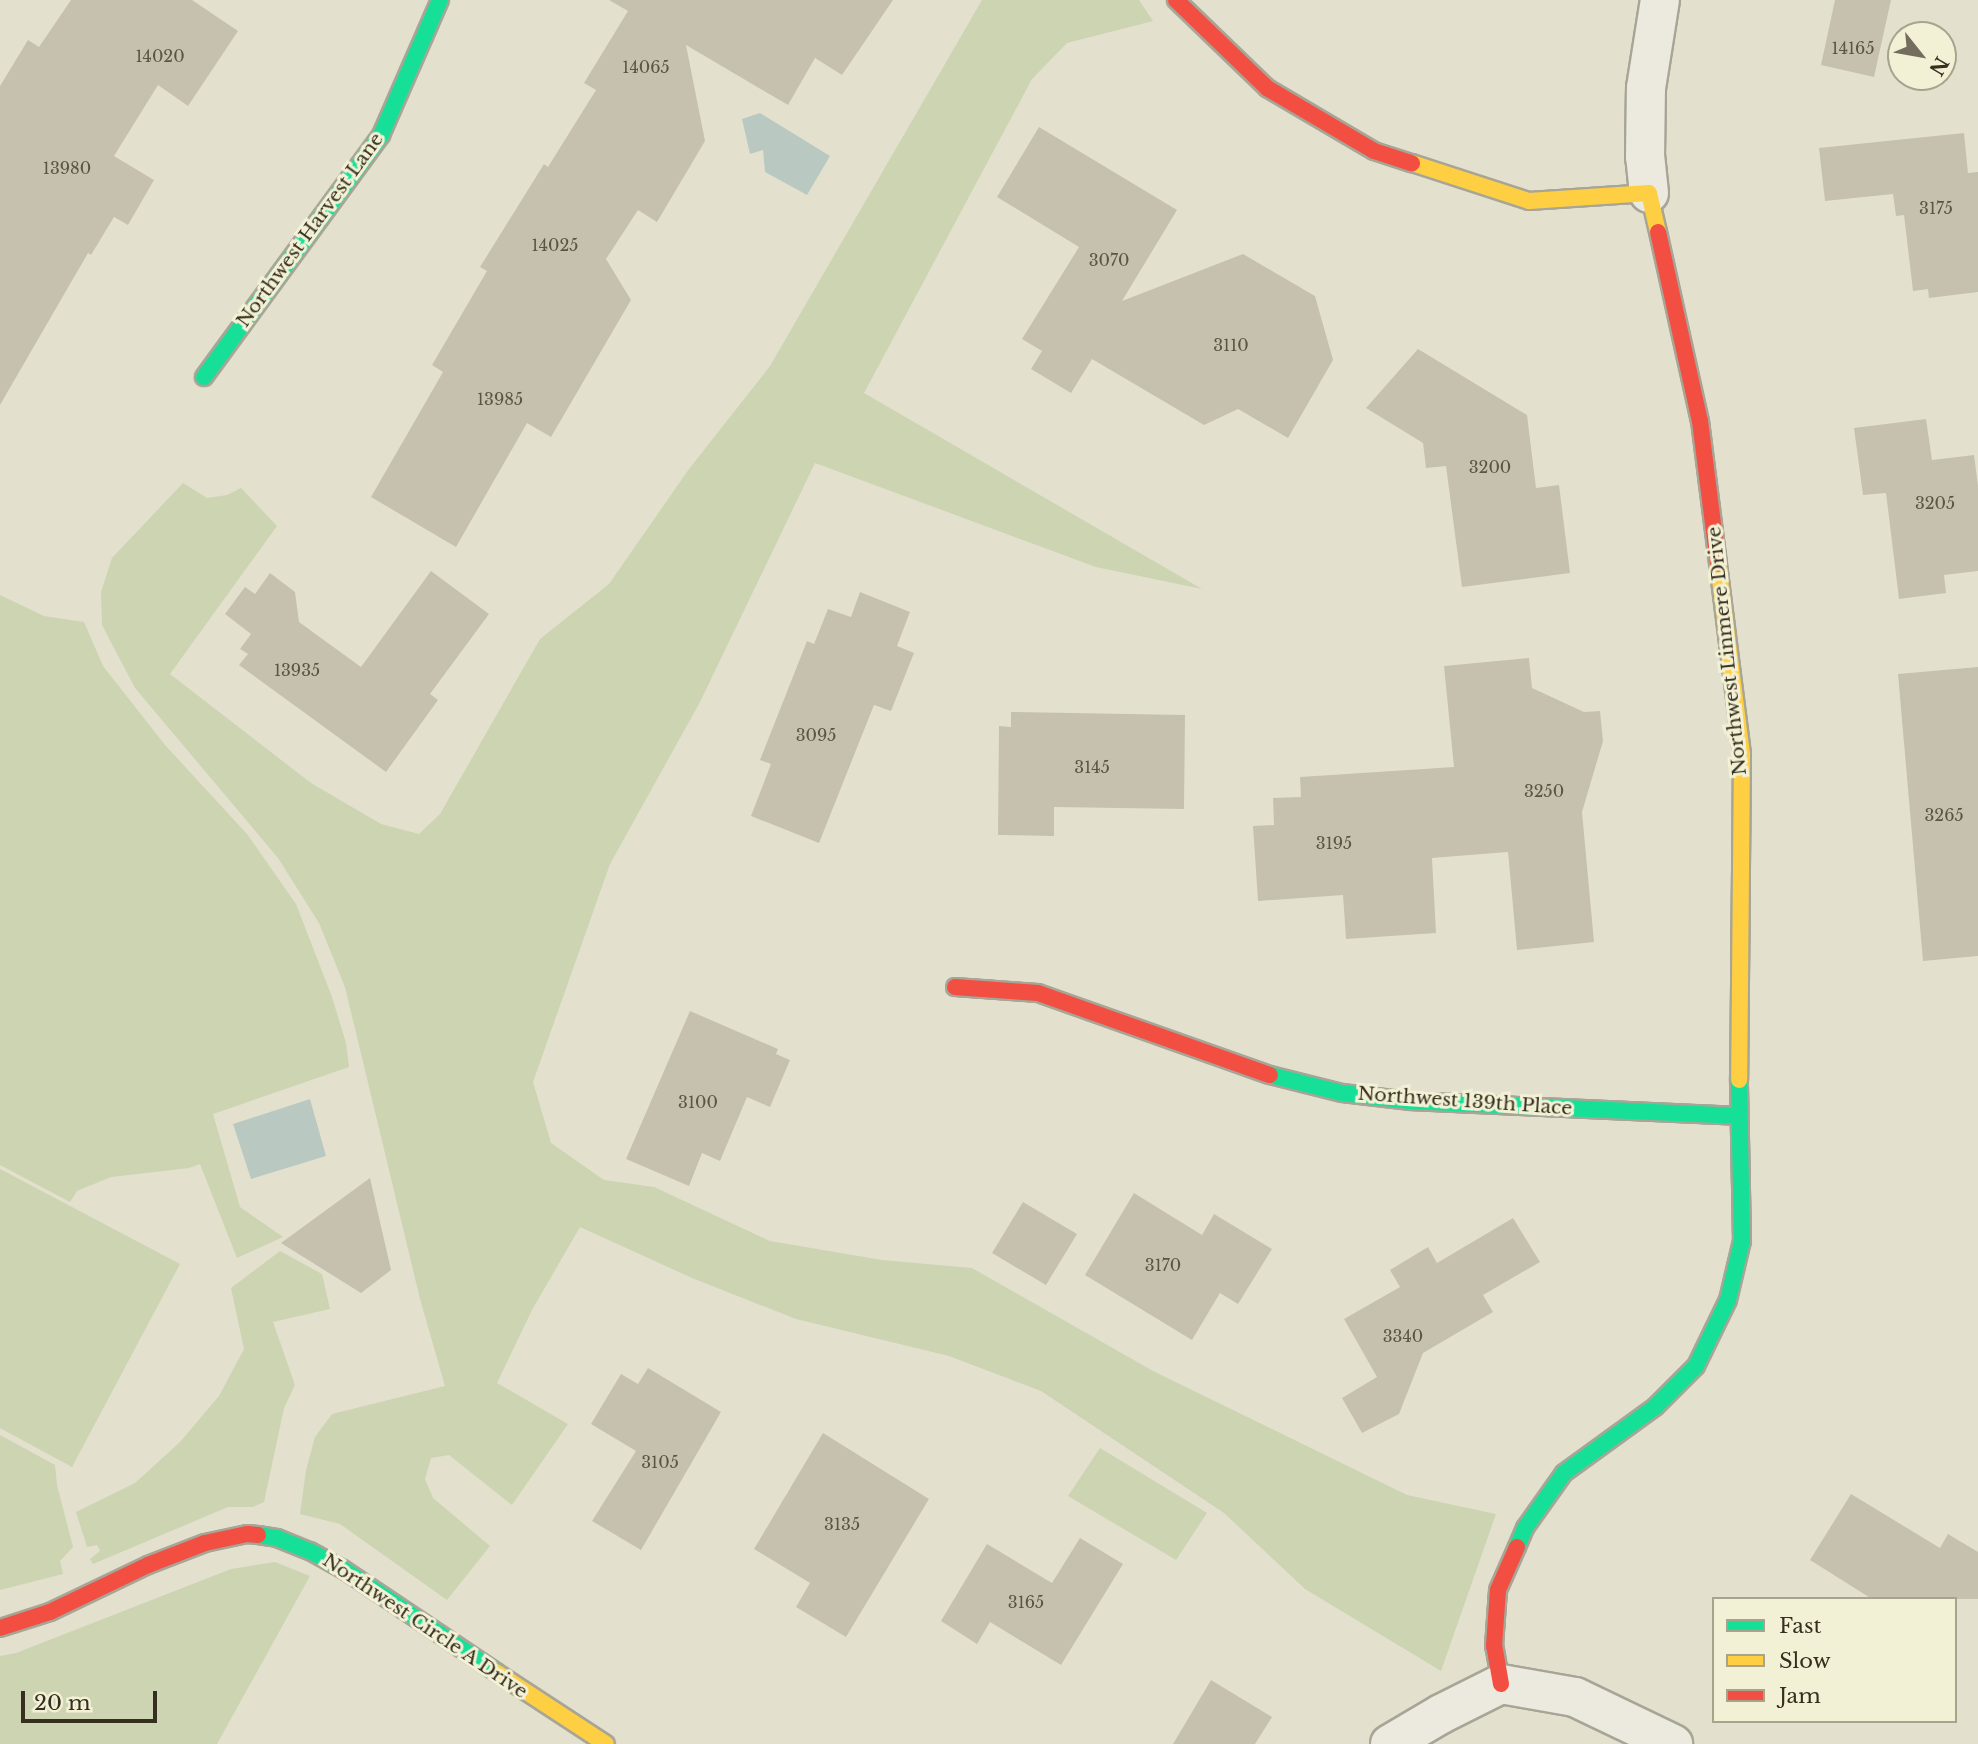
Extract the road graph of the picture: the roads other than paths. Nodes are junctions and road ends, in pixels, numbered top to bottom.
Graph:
1 (440, 0) edge
2 (1176, 0) edge
3 (1660, 0) edge
4 (1649, 193) junction
5 (204, 377) dead end
6 (955, 987) dead end
7 (1739, 1115) junction
8 (0, 1628) edge
9 (1501, 1684) junction
10 (606, 1744) edge
11 (1390, 1744) edge
12 (1672, 1744) edge

1 - 5 street, Northwest Harvest Lane
2 - 4 street
3 - 4 street
4 - 7 street, Northwest Linmere Drive
6 - 7 street, Northwest 139th Place
7 - 9 street, Northwest Linmere Drive
8 - 10 street, Northwest Circle A Drive
9 - 11 street
9 - 12 street

